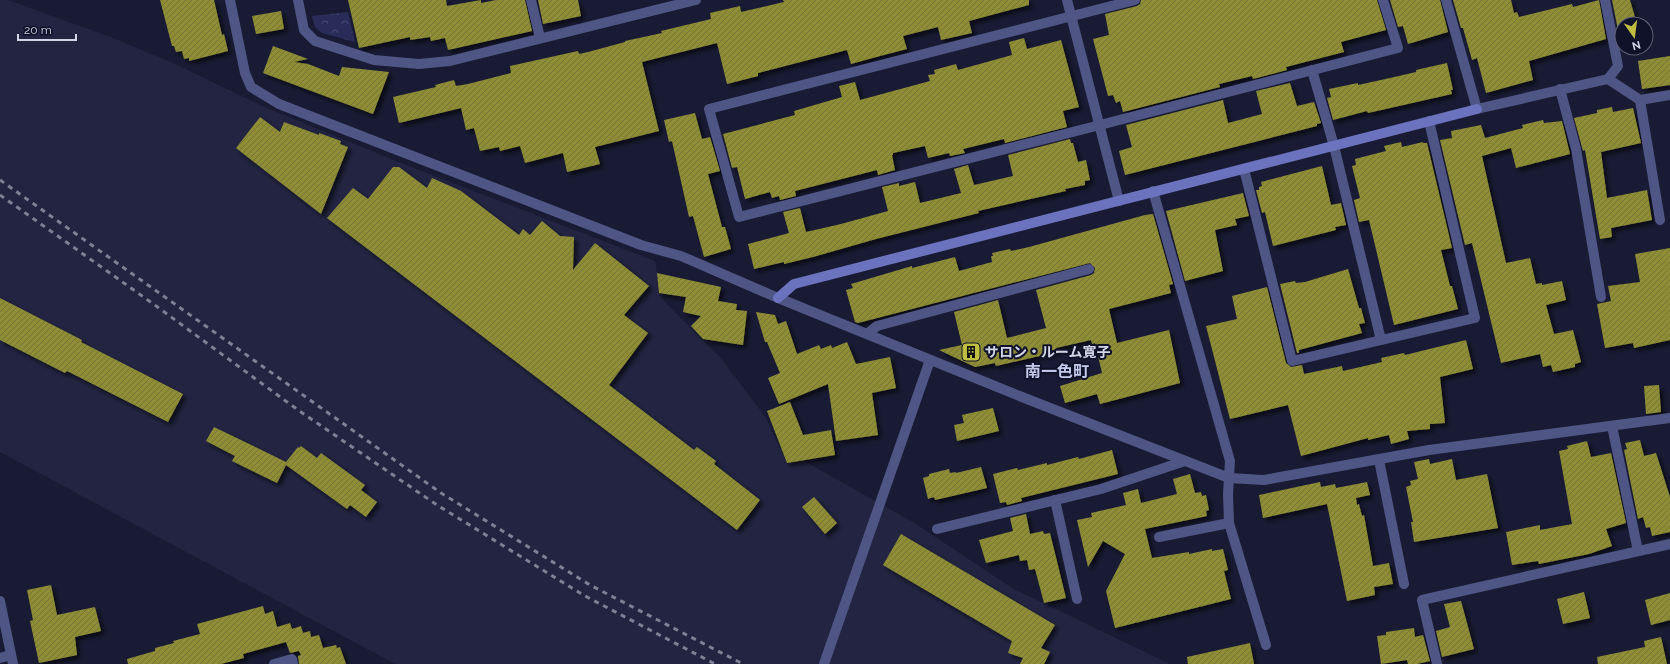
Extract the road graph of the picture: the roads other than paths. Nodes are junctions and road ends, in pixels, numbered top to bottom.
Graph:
1 (230, 0) edge
2 (298, 0) edge
3 (531, 0) edge
4 (696, 0) edge
5 (1067, 0) edge
6 (1135, 0) edge
7 (1383, 0) edge
8 (1446, 0) edge
9 (1605, 0) edge
10 (1071, 17) junction
11 (540, 38) junction
12 (1312, 70) junction
13 (1608, 79) junction
14 (1560, 90) junction
15 (1670, 95) edge
16 (1640, 100) junction
17 (1477, 109) junction
18 (1429, 122) junction
19 (1100, 125) junction
20 (1334, 146) junction
21 (1244, 169) junction
22 (1153, 191) junction
23 (1119, 201) junction
24 (1660, 220) dead end
25 (1089, 269) dead end
26 (1601, 297) dead end
27 (778, 298) junction
28 (867, 334) junction
29 (1381, 340) junction
30 (930, 360) junction
31 (1670, 418) edge
32 (1612, 426) junction
33 (1378, 460) junction
34 (1185, 461) junction
35 (1229, 478) junction
36 (1055, 500) junction
37 (1229, 522) junction
38 (937, 529) dead end
39 (1159, 537) dead end
40 (1670, 544) edge
41 (1638, 551) junction
42 (1404, 584) dead end
43 (1077, 598) dead end
44 (0, 601) edge
45 (1266, 646) dead end
46 (0, 658) edge
47 (12, 659) edge
48 (274, 664) edge
49 (294, 664) edge
50 (824, 664) edge
51 (1437, 664) edge

1 - 27 street
2 - 11 street
3 - 11 street
4 - 11 street
5 - 10 street
6 - 10 street
7 - 12 street
8 - 17 street
9 - 13 street
10 - 19 street
10 - 19 street
12 - 19 street
12 - 20 street
13 - 14 street
13 - 16 street
14 - 17 street
14 - 26 street
15 - 16 street
16 - 24 street
17 - 18 street
18 - 20 street
18 - 29 street
19 - 23 street
20 - 21 street
20 - 29 street
21 - 22 street
21 - 29 street
22 - 23 street
22 - 35 street
23 - 27 street
25 - 28 street
27 - 28 street
28 - 30 street
30 - 34 street
30 - 50 street
31 - 32 street
32 - 33 street
32 - 41 street
33 - 35 street
33 - 42 street
34 - 35 street
34 - 36 street
35 - 37 street
36 - 38 street
36 - 43 street
37 - 39 street
37 - 45 street
40 - 41 street
41 - 51 street
44 - 47 street
46 - 47 street
48 - 49 street

